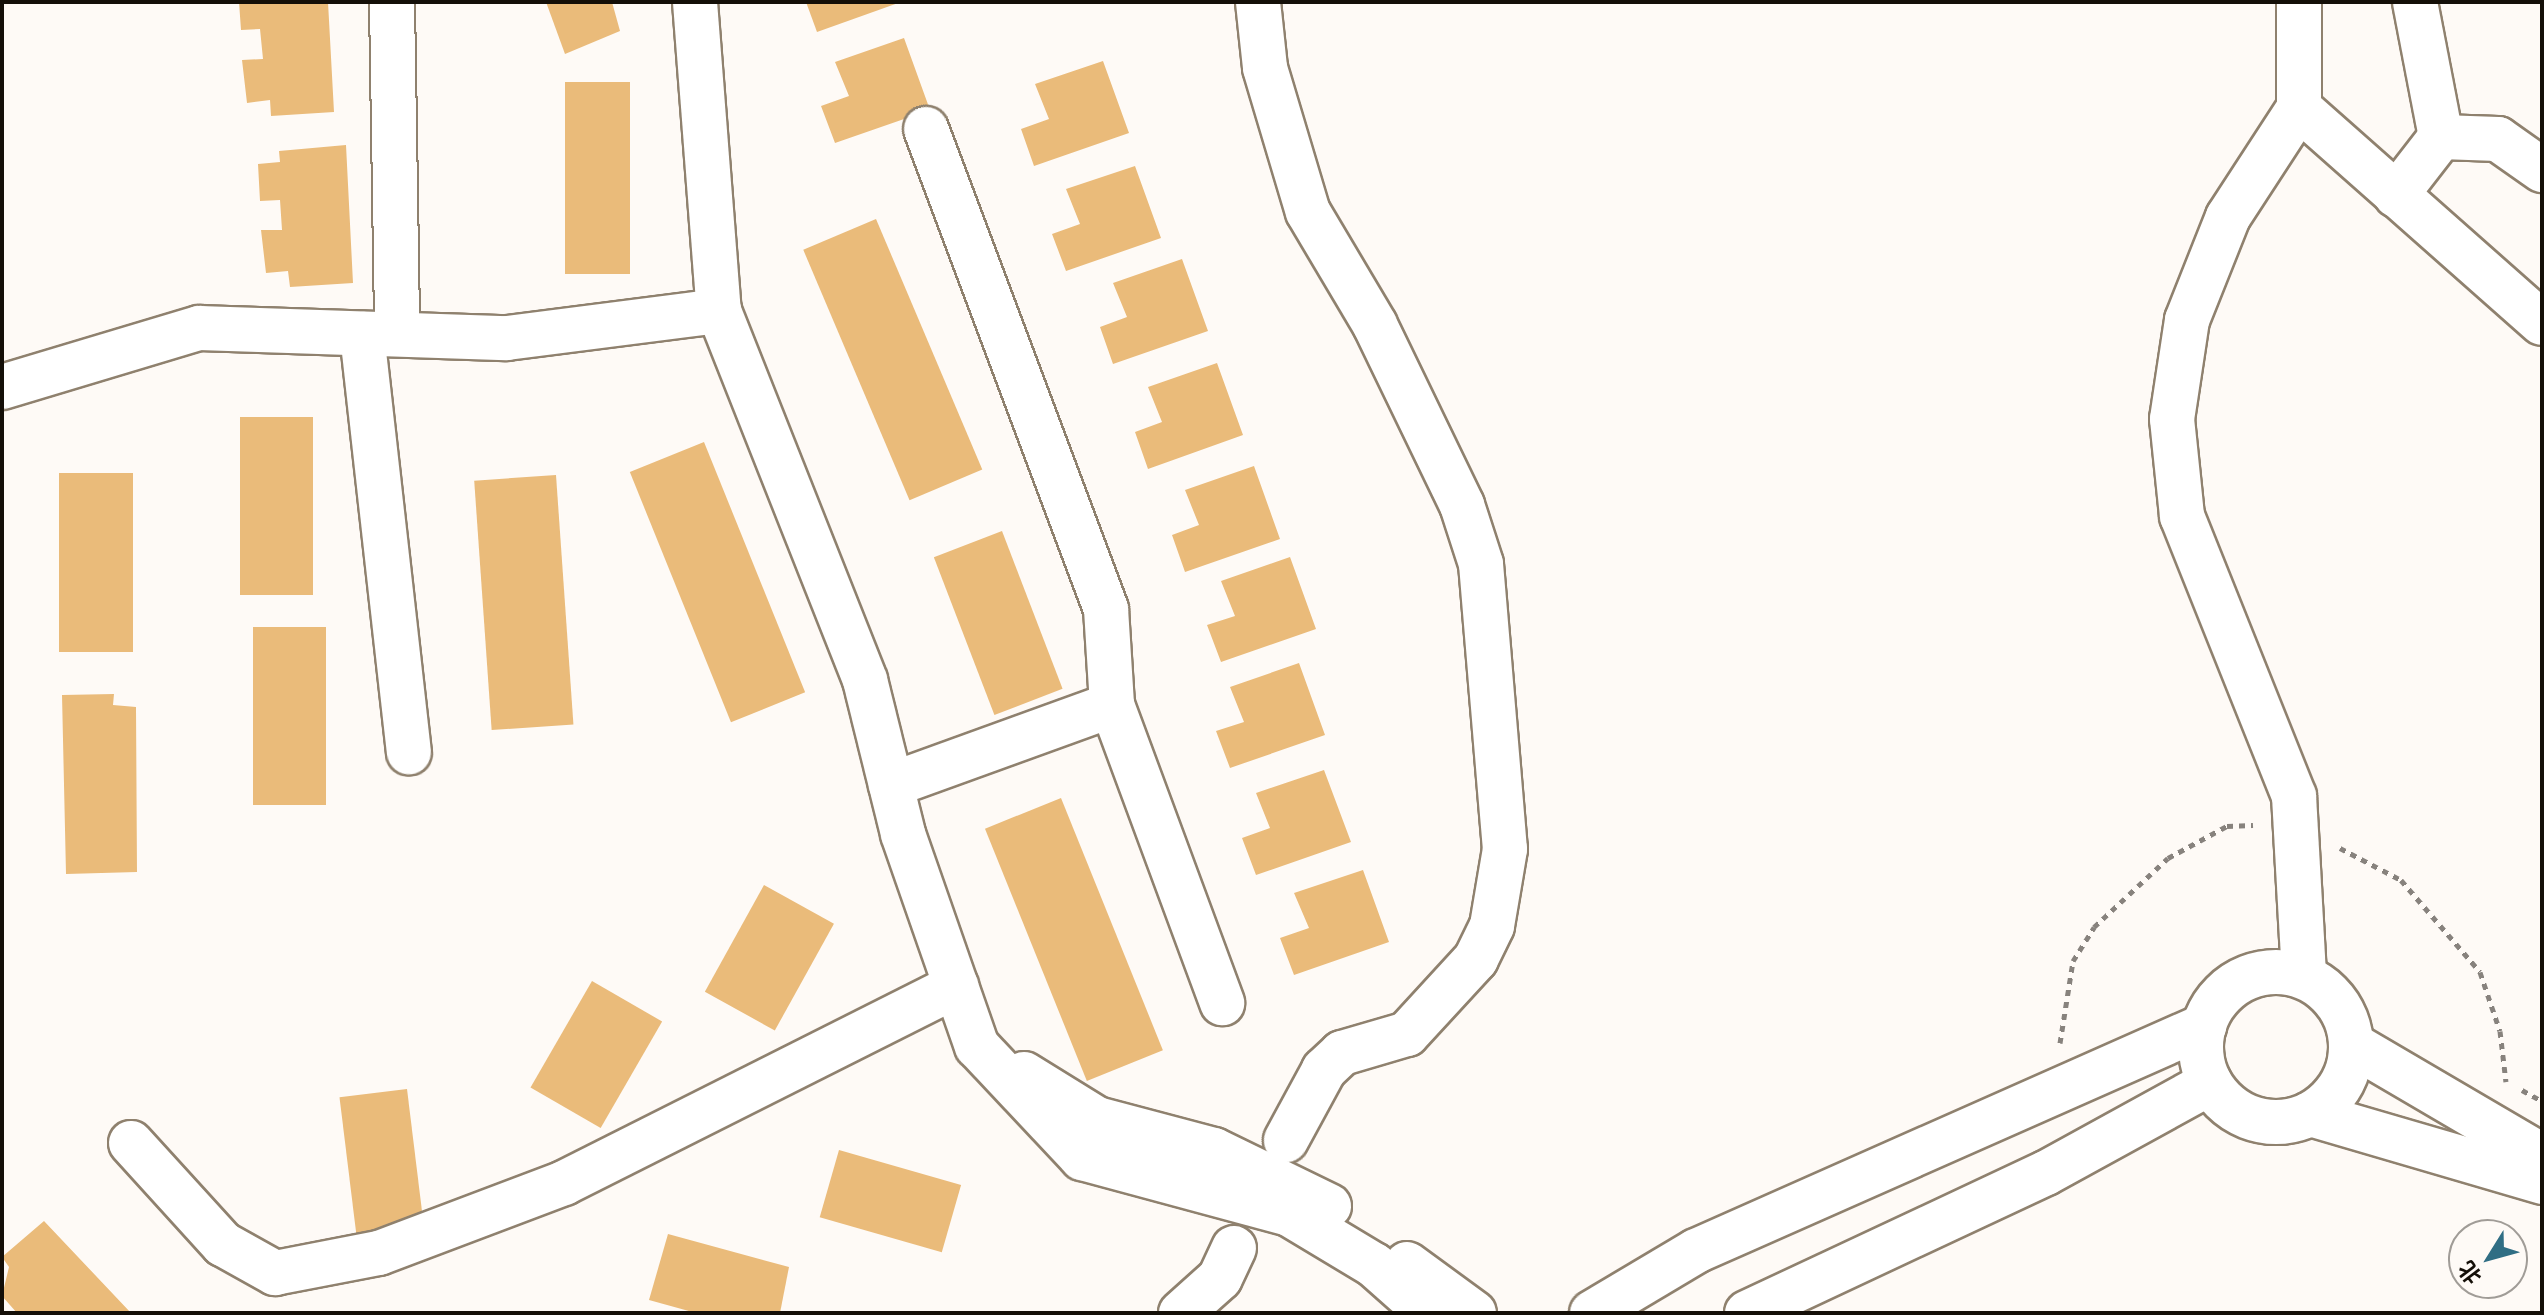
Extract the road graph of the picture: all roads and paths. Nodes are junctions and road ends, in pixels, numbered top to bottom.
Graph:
1 (392, 2) edge
2 (695, 2) edge
3 (1258, 2) edge
4 (2299, 2) edge
5 (2415, 2) edge
6 (2299, 108) junction
7 (926, 129) dead end
8 (2441, 137) junction
9 (2542, 170) edge
10 (2396, 195) junction
11 (719, 311) junction
12 (2542, 323) edge
13 (380, 334) junction
14 (2, 387) edge
15 (1112, 705) junction
16 (409, 752) dead end
17 (891, 785) junction
18 (2304, 977) junction
19 (956, 986) junction
20 (1222, 1003) dead end
21 (2204, 1026) junction
22 (2351, 1044) junction
23 (977, 1046) junction
24 (2210, 1083) junction
25 (2310, 1114) junction
26 (1286, 1140) dead end
27 (131, 1143) dead end
28 (2542, 1156) edge
29 (2542, 1182) edge
30 (1234, 1248) dead end
31 (1181, 1313) edge
32 (1428, 1313) edge
33 (1474, 1313) edge
34 (1592, 1313) edge
35 (1747, 1313) edge

1 - 13 street
2 - 11 street
3 - 26 street
4 - 6 street
5 - 8 street
6 - 10 street
6 - 18 street
7 - 15 street
8 - 9 street
8 - 10 street
10 - 12 street
11 - 13 street
11 - 17 street
13 - 14 street
13 - 16 street
15 - 17 street
15 - 20 street
17 - 19 street
18 - 21 street
18 - 22 street
19 - 23 street
19 - 27 street
21 - 24 street
21 - 34 street
22 - 25 street
22 - 28 street
23 - 32 street
23 - 33 street
24 - 25 street
24 - 35 street
25 - 29 street
30 - 31 street

